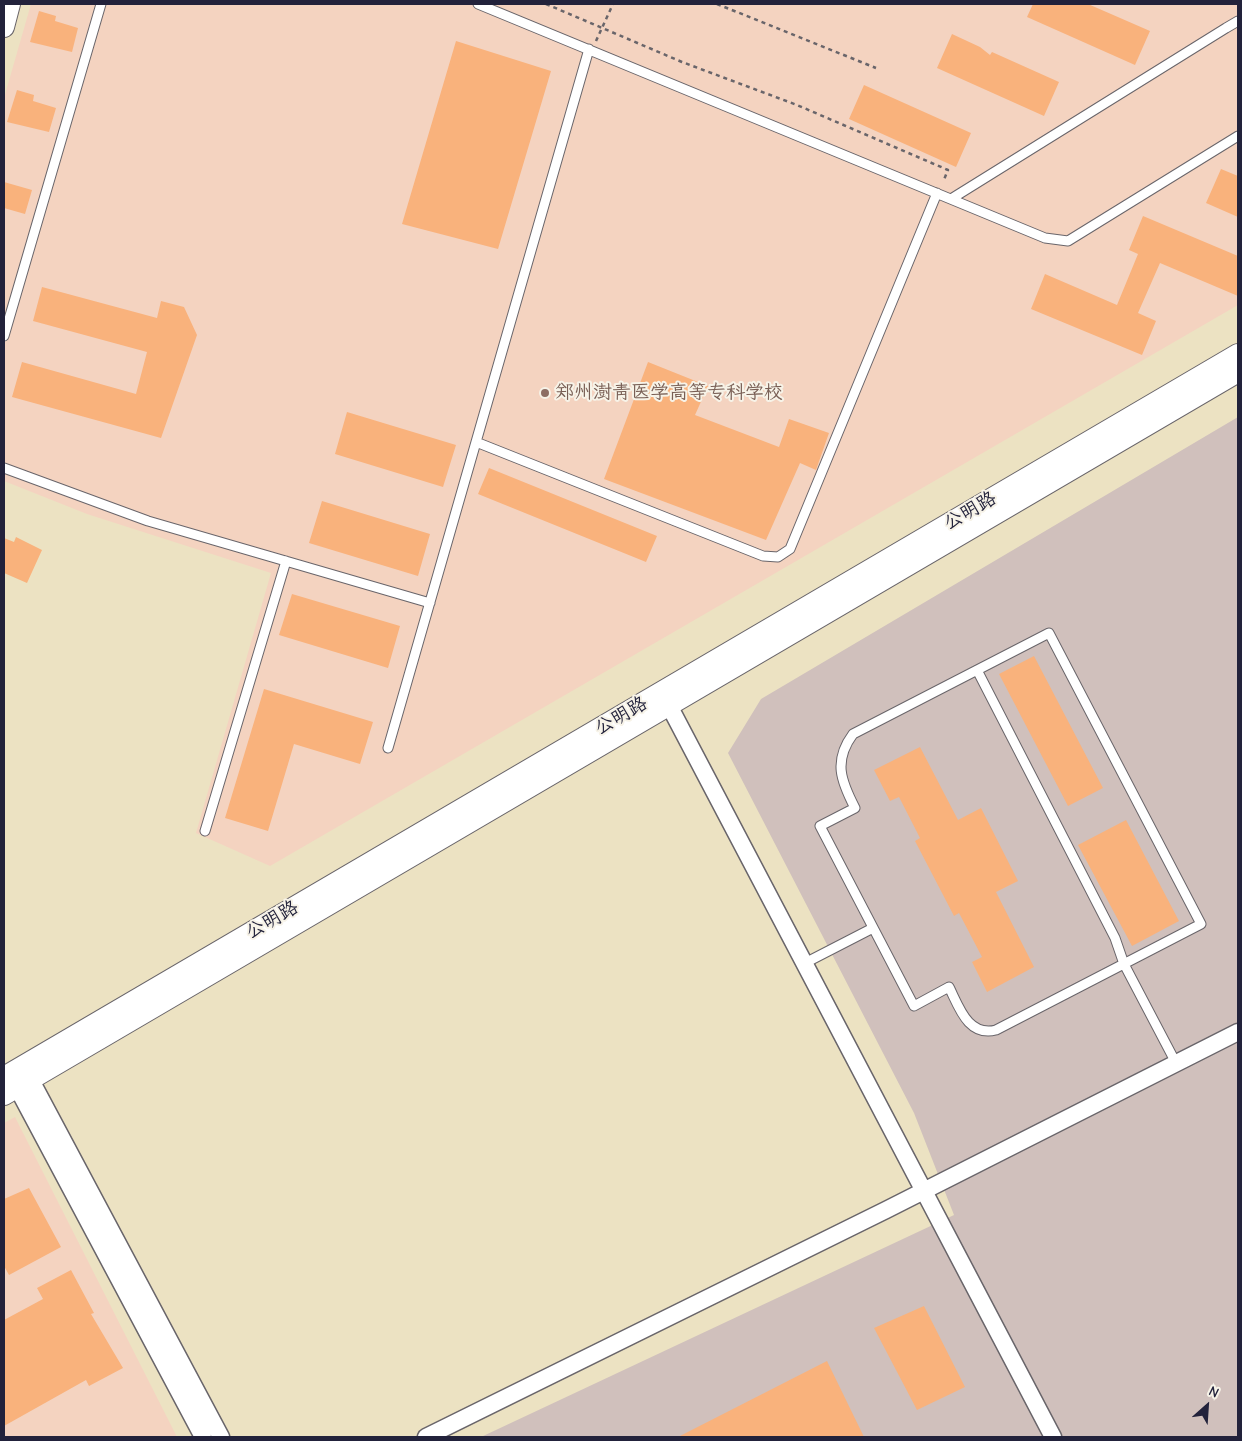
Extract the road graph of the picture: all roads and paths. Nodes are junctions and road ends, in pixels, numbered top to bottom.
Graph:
1 (10, 4) edge
2 (101, 4) edge
3 (478, 4) edge
4 (546, 4) edge
5 (613, 4) edge
6 (717, 4) edge
7 (1238, 21) edge
8 (4, 27) edge
9 (602, 28) junction
10 (590, 50) junction
11 (876, 68) dead end
12 (1238, 136) edge
13 (937, 193) junction
14 (951, 199) junction
15 (4, 336) edge
16 (1238, 354) edge
17 (1238, 372) edge
18 (476, 442) junction
19 (4, 468) edge
20 (286, 561) junction
21 (430, 603) junction
22 (977, 670) junction
23 (666, 699) junction
24 (388, 748) dead end
25 (205, 832) dead end
26 (873, 928) junction
27 (805, 963) junction
28 (1124, 964) junction
29 (1238, 1032) edge
30 (1176, 1064) junction
31 (15, 1080) edge
32 (924, 1190) junction
33 (203, 1437) edge
34 (221, 1437) edge
35 (426, 1437) edge
36 (1053, 1437) edge

1 - 8 street
2 - 15 lane
3 - 10 lane
4 - 9 path
5 - 9 path
6 - 11 path
7 - 14 lane
9 - 10 path
9 - 13 path
10 - 13 lane
10 - 18 lane
12 - 14 lane
13 - 14 lane
13 - 18 lane
16 - 23 street, 公明路
17 - 23 street, 公明路
18 - 21 lane
19 - 20 lane
20 - 21 lane
20 - 25 lane
21 - 24 lane
22 - 26 lane
22 - 28 lane
22 - 28 lane
23 - 27 street
23 - 31 street, 公明路
26 - 27 lane
26 - 28 lane
27 - 32 street
28 - 30 lane
29 - 30 street
30 - 32 street
31 - 33 street
31 - 34 street
32 - 35 street
32 - 36 street

